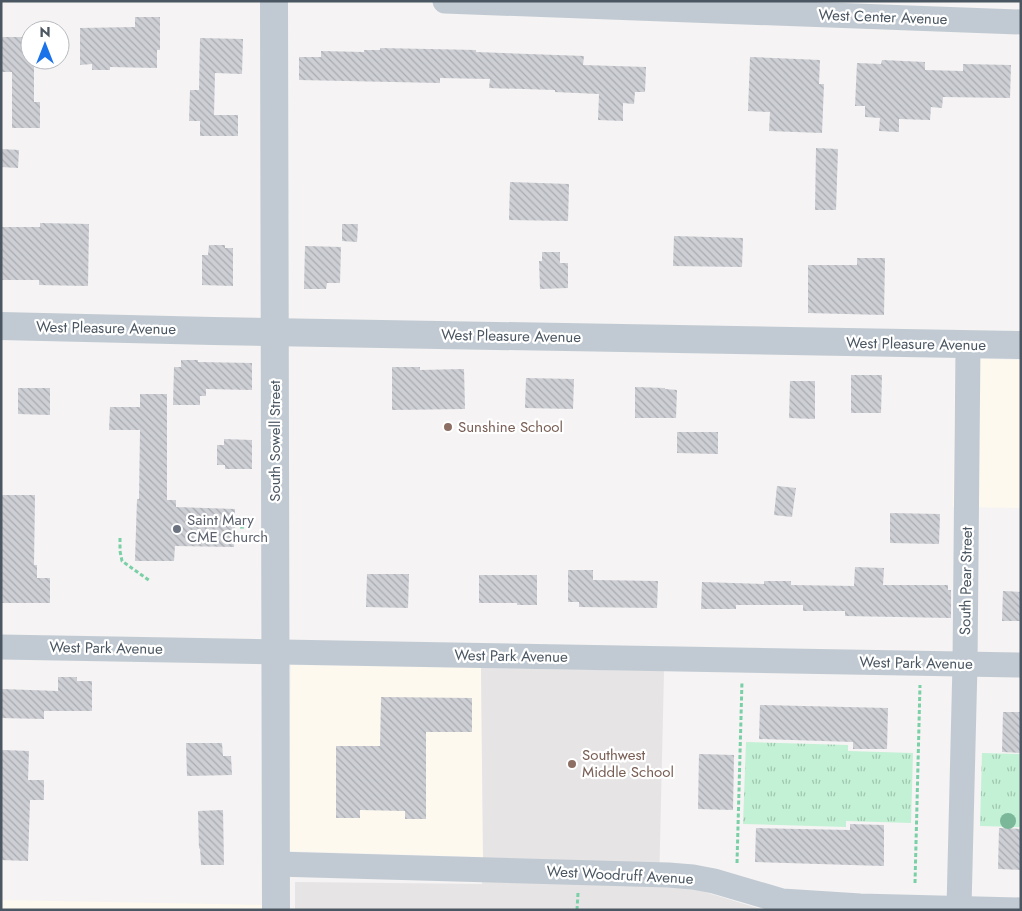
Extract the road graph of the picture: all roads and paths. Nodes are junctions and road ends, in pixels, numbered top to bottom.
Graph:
1 (274, 1) edge
2 (445, 1) edge
3 (1021, 22) edge
4 (1, 326) edge
5 (275, 332) junction
6 (968, 345) junction
7 (1021, 346) edge
8 (120, 538) dead end
9 (150, 581) dead end
10 (1, 647) edge
11 (275, 651) junction
12 (965, 664) junction
13 (1021, 665) edge
14 (742, 678) dead end
15 (920, 682) dead end
16 (737, 863) dead end
17 (276, 864) junction
18 (915, 883) dead end
19 (578, 885) dead end
20 (959, 908) junction
21 (276, 910) edge
22 (577, 910) edge
23 (1021, 910) edge

1 - 5 street, South Sowell Street
2 - 3 street, West Center Avenue
4 - 5 street, West Pleasure Avenue
5 - 6 street, West Pleasure Avenue
5 - 11 street, South Sowell Street
6 - 7 street, West Pleasure Avenue
6 - 12 street, South Pear Street
8 - 9 path
10 - 11 street, West Park Avenue
11 - 12 street, West Park Avenue
11 - 17 street, South Sowell Street
12 - 13 street, West Park Avenue
12 - 20 street, South Pear Street
14 - 16 path
15 - 18 path
17 - 20 street, West Woodruff Avenue
17 - 21 street, South Sowell Street
19 - 22 path
20 - 23 street, West Woodruff Avenue

